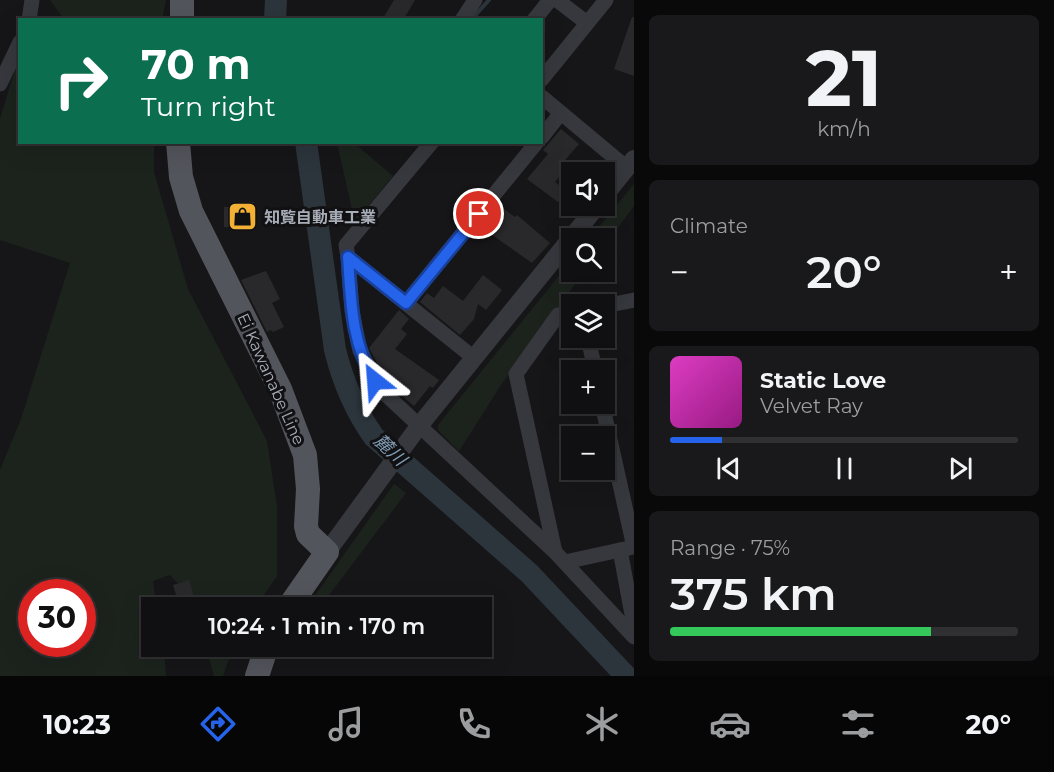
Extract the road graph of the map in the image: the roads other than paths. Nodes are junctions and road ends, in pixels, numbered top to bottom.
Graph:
1 (32, 0) edge
2 (182, 0) edge
3 (475, 0) edge
4 (550, 0) edge
5 (557, 0) edge
6 (606, 0) edge
7 (28, 18) edge
8 (182, 18) edge
9 (463, 18) edge
10 (536, 18) edge
11 (587, 23) junction
12 (18, 46) edge
13 (543, 78) edge
14 (0, 84) edge
15 (543, 98) edge
16 (560, 114) junction
17 (543, 136) edge
18 (178, 144) edge
19 (430, 144) edge
20 (535, 144) edge
21 (631, 164) edge
22 (615, 183) edge
23 (589, 216) edge
24 (348, 257) junction
25 (634, 300) edge
26 (406, 303) junction
27 (615, 304) edge
28 (561, 315) edge
29 (474, 358) junction
30 (604, 414) edge
31 (417, 429) junction
32 (629, 548) edge
33 (327, 552) junction
34 (560, 557) junction
35 (296, 597) edge
36 (634, 625) edge
37 (634, 637) edge
38 (263, 657) edge
39 (257, 676) edge

1 - 7 street
2 - 8 main road
3 - 9 street
4 - 10 street
5 - 11 street
6 - 11 street
11 - 13 street
12 - 14 street
15 - 16 street
16 - 17 street
16 - 21 street
18 - 33 main road, Ei Kawanabe Line
19 - 24 street
20 - 26 street
21 - 22 street
23 - 29 street
24 - 26 street
24 - 31 street
25 - 27 street
26 - 29 street
28 - 34 street
29 - 31 street
30 - 32 street
31 - 33 street
31 - 34 street
32 - 34 street
32 - 36 street
33 - 35 main road
34 - 37 street
38 - 39 main road

